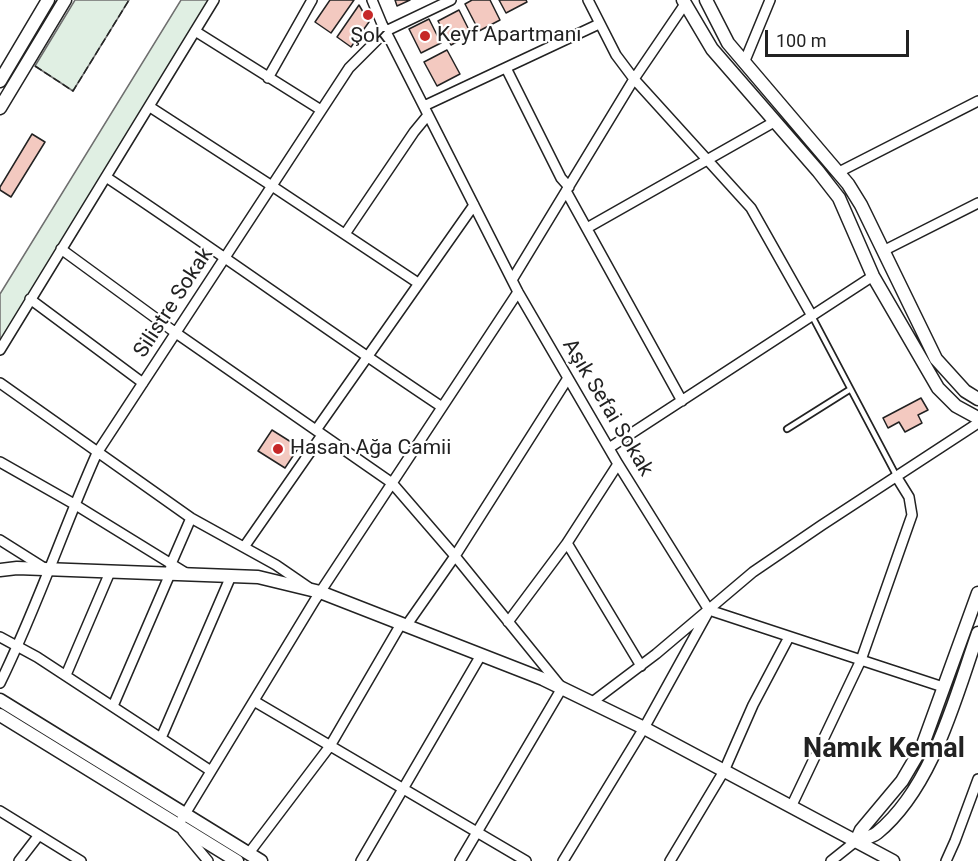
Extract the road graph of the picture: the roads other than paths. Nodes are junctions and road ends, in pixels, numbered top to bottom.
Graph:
1 (48, 0) edge
2 (65, 0) edge
3 (214, 0) edge
4 (312, 0) edge
5 (372, 0) edge
6 (451, 0) edge
7 (588, 0) edge
8 (706, 0) edge
9 (771, 0) edge
10 (684, 2) edge
11 (600, 24) junction
12 (386, 31) junction
13 (195, 32) junction
14 (744, 63) junction
15 (507, 68) junction
16 (268, 78) junction
17 (634, 79) junction
18 (0, 81) edge
19 (978, 102) edge
20 (150, 107) junction
21 (0, 108) edge
22 (321, 110) junction
23 (426, 111) junction
24 (774, 122) junction
25 (708, 161) junction
26 (839, 172) junction
27 (106, 177) junction
28 (272, 186) junction
29 (568, 189) junction
30 (978, 203) edge
31 (474, 205) junction
32 (587, 228) junction
33 (345, 234) junction
34 (61, 249) junction
35 (883, 250) junction
36 (226, 257) junction
37 (873, 276) junction
38 (512, 280) junction
39 (418, 283) junction
40 (518, 292) junction
41 (30, 299) junction
42 (812, 316) junction
43 (176, 333) junction
44 (0, 350) edge
45 (367, 357) junction
46 (568, 378) junction
47 (0, 383) edge
48 (143, 383) junction
49 (849, 390) junction
50 (978, 399) edge
51 (682, 401) junction
52 (442, 407) junction
53 (978, 418) edge
54 (978, 423) edge
55 (787, 429) dead end
56 (319, 432) junction
57 (609, 448) junction
58 (97, 453) junction
59 (0, 462) edge
60 (618, 464) junction
61 (896, 476) junction
62 (392, 483) junction
63 (74, 504) junction
64 (191, 518) junction
65 (0, 540) edge
66 (567, 543) junction
67 (244, 548) junction
68 (455, 556) junction
69 (171, 569) junction
70 (0, 570) edge
71 (49, 570) junction
72 (110, 572) junction
73 (231, 576) junction
74 (317, 591) junction
75 (978, 593) edge
76 (709, 610) junction
77 (508, 622) junction
78 (403, 625) junction
79 (978, 633) edge
80 (0, 637) edge
81 (789, 637) junction
82 (18, 646) junction
83 (481, 655) junction
84 (861, 660) junction
85 (641, 666) junction
86 (66, 675) junction
87 (0, 682) edge
88 (944, 687) junction
89 (562, 688) junction
90 (0, 700) edge
91 (254, 701) junction
92 (591, 703) junction
93 (113, 706) junction
94 (0, 715) edge
95 (645, 728) junction
96 (161, 738) junction
97 (330, 746) junction
98 (211, 771) junction
99 (724, 771) junction
100 (978, 779) edge
101 (404, 789) junction
102 (791, 807) junction
103 (0, 811) edge
104 (184, 812) junction
105 (179, 826) junction
106 (477, 832) junction
107 (39, 835) junction
108 (856, 841) junction
109 (252, 857) edge
110 (19, 861) edge
111 (81, 861) edge
112 (208, 861) edge
113 (237, 861) edge
114 (361, 861) edge
115 (460, 861) edge
116 (526, 861) edge
117 (563, 861) edge
118 (670, 861) edge
119 (831, 861) edge
120 (893, 861) edge
121 (946, 861) edge

1 - 18 street
2 - 21 street
3 - 13 street
4 - 16 street
5 - 12 street, Aşık Sefai Sokak
6 - 12 street, Silistre Sokak
7 - 11 street
8 - 14 street
9 - 14 street
10 - 17 street
10 - 24 street
11 - 15 street
11 - 17 street
12 - 22 street, Silistre Sokak
12 - 23 street, Aşık Sefai Sokak
13 - 16 street
13 - 20 street
14 - 26 street
15 - 23 street
15 - 29 street
16 - 22 street
17 - 25 street
17 - 29 street
19 - 26 street
20 - 27 street
20 - 28 street
22 - 28 street, Silistre Sokak
23 - 31 street, Aşık Sefai Sokak
23 - 33 street
24 - 25 street
24 - 37 street
25 - 32 street
25 - 42 street
26 - 35 street
27 - 34 street
27 - 36 street
28 - 33 street
28 - 36 street, Silistre Sokak
29 - 32 street
29 - 38 street
30 - 35 street
31 - 38 street, Aşık Sefai Sokak
31 - 39 street
32 - 51 street
33 - 39 street
34 - 41 street
34 - 43 street
35 - 50 street
36 - 43 street, Silistre Sokak
36 - 45 street
37 - 42 street
37 - 53 street
38 - 40 street, Aşık Sefai Sokak
39 - 45 street
40 - 46 street, Aşık Sefai Sokak
40 - 52 street
41 - 44 street
41 - 48 street
42 - 49 lane
42 - 51 street
43 - 48 street, Silistre Sokak
43 - 56 street
45 - 52 street
45 - 56 street
46 - 57 street, Aşık Sefai Sokak
46 - 68 street
47 - 58 street
48 - 58 street, Silistre Sokak
49 - 55 lane
49 - 61 lane
51 - 57 street
52 - 62 street
54 - 61 street
56 - 62 street
56 - 67 street
57 - 60 street, Aşık Sefai Sokak
58 - 63 street, Silistre Sokak
58 - 64 street
59 - 63 street
60 - 66 street
60 - 76 street, Aşık Sefai Sokak
61 - 76 street
61 - 84 street
62 - 68 street
62 - 74 street
63 - 69 street
63 - 71 street, Silistre Sokak
64 - 67 street
64 - 69 street
65 - 71 street
66 - 77 street
66 - 85 street
67 - 74 street
68 - 77 street
68 - 78 street
69 - 72 street
69 - 73 street
69 - 93 street
70 - 71 street
71 - 72 street
71 - 82 street, Silistre Sokak
72 - 86 street
73 - 74 street
73 - 96 street
74 - 78 street
74 - 91 street
75 - 88 street
76 - 81 street
76 - 85 street
76 - 95 street
77 - 89 street
78 - 83 street
78 - 97 street
79 - 108 street
80 - 82 street
81 - 84 street
81 - 99 street
82 - 86 street
82 - 87 street, Silistre Sokak
83 - 89 street
83 - 101 street
84 - 88 street
84 - 102 street
85 - 92 street
86 - 93 street
88 - 108 street
89 - 92 street
89 - 106 street
90 - 104 street
91 - 97 street
91 - 98 street
92 - 95 street
93 - 96 street
94 - 105 street
95 - 99 street
95 - 117 street
96 - 98 street
97 - 101 street
97 - 109 street
98 - 104 street
99 - 102 street
99 - 118 street
100 - 121 street
101 - 106 street
101 - 114 street
102 - 108 street
103 - 107 street
104 - 105 street
104 - 109 street
105 - 112 street
105 - 113 street
106 - 115 street
106 - 116 street
107 - 110 street
107 - 111 street
108 - 119 street
108 - 120 street

